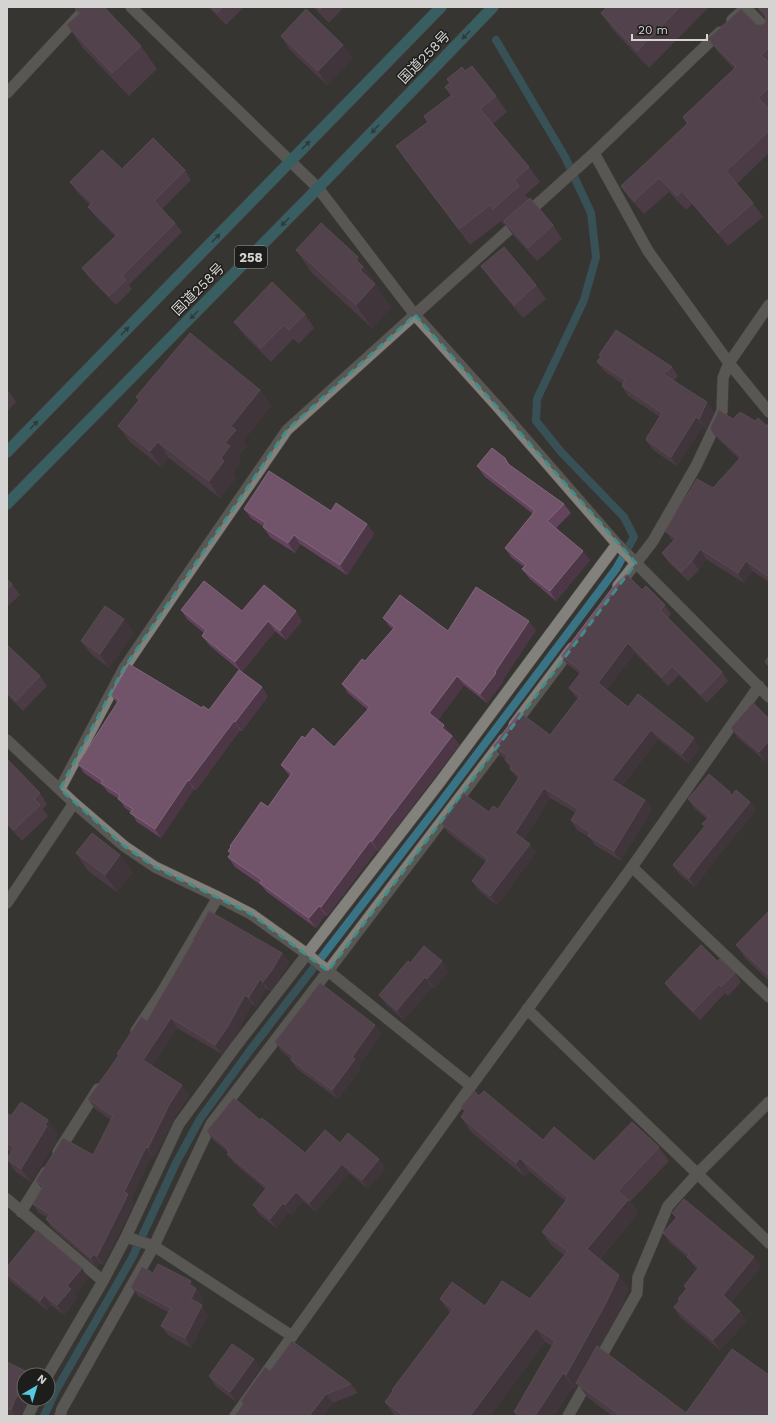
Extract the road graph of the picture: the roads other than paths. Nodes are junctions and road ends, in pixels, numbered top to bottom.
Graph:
1 (87, 7) edge
2 (131, 7) edge
3 (441, 7) edge
4 (493, 7) edge
5 (746, 7) edge
6 (769, 32) edge
7 (7, 93) edge
8 (594, 153) junction
9 (290, 162) junction
10 (318, 188) junction
11 (769, 305) edge
12 (415, 315) junction
13 (729, 363) junction
14 (769, 412) edge
15 (7, 452) edge
16 (7, 504) edge
17 (617, 544) junction
18 (636, 563) junction
19 (612, 595) edge
20 (579, 639) edge
21 (759, 686) junction
22 (769, 697) edge
23 (7, 740) edge
24 (60, 789) junction
25 (74, 803) junction
26 (632, 867) junction
27 (218, 897) junction
28 (7, 903) edge
29 (307, 954) junction
30 (328, 971) junction
31 (769, 997) edge
32 (527, 1009) junction
33 (128, 1043) edge
34 (103, 1082) edge
35 (470, 1086) junction
36 (769, 1102) edge
37 (698, 1173) junction
38 (7, 1199) edge
39 (21, 1212) junction
40 (126, 1237) junction
41 (769, 1243) edge
42 (154, 1246) junction
43 (102, 1281) junction
44 (292, 1336) junction
45 (53, 1367) edge
46 (60, 1416) edge
47 (235, 1416) edge
48 (568, 1416) edge

1 - 7 street
2 - 9 street
9 -> 3 highway, 国道258号 / 258
4 -> 10 highway, 国道258号 / 258
5 - 6 street
5 - 8 street
8 - 12 street
8 - 13 street
9 - 10 street
15 -> 9 highway, 国道258号 / 258
10 - 12 street
10 -> 16 highway, 国道258号 / 258
11 - 13 street
12 - 17 street
12 - 24 street
13 - 14 street
13 - 18 street
17 - 18 street
17 - 29 street
18 - 19 street
18 - 21 street
20 - 30 street
21 - 22 street
21 - 26 street
23 - 24 street
24 - 25 street
25 - 27 street
25 - 28 street
26 - 31 street
26 - 32 street
27 - 29 street
27 - 33 street
29 - 30 street
29 - 40 street
30 - 35 street
30 - 42 street
32 - 35 street
32 - 37 street
34 - 39 street
35 - 44 street
36 - 37 street
37 - 41 street
37 - 48 street
38 - 39 street
39 - 43 street
40 - 42 street
40 - 43 street
42 - 44 street
42 - 46 street
43 - 45 street
44 - 47 street

